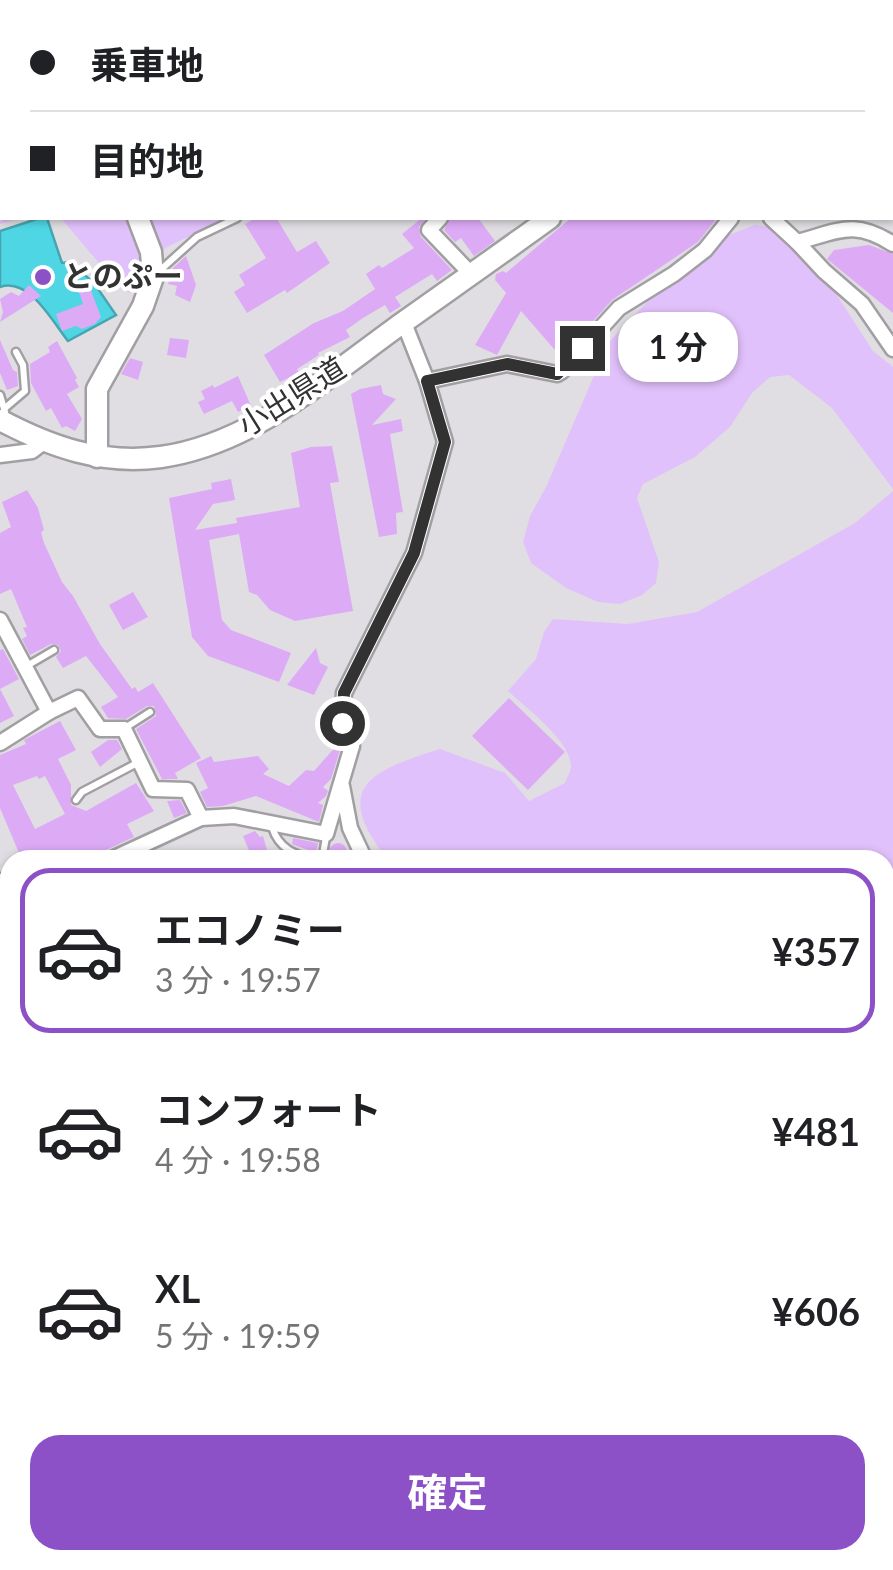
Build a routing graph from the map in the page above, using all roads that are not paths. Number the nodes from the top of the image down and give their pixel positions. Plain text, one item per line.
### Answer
1 (139, 220) edge
2 (232, 220) edge
3 (438, 220) edge
4 (547, 220) edge
5 (729, 220) edge
6 (773, 220) edge
7 (864, 223) edge
8 (798, 242) junction
9 (893, 244) edge
10 (471, 274) junction
11 (153, 276) junction
12 (404, 322) junction
13 (893, 349) edge
14 (16, 352) dead end
15 (427, 381) junction
16 (0, 395) edge
17 (4, 417) edge
18 (44, 442) junction
19 (0, 456) edge
20 (97, 457) junction
21 (0, 620) edge
22 (54, 650) dead end
23 (25, 667) junction
24 (48, 712) junction
25 (150, 712) dead end
26 (124, 728) junction
27 (0, 743) edge
28 (140, 762) junction
29 (342, 786) junction
30 (76, 800) dead end
31 (200, 818) junction
32 (270, 820) junction
33 (326, 834) junction
34 (131, 850) edge
35 (288, 850) edge
36 (324, 850) edge
37 (360, 850) edge

1 - 11 main road
2 - 11 lane
3 - 10 street
4 - 10 main road, 小出県道
5 - 15 street
6 - 8 street
7 - 8 street
7 - 9 street
8 - 13 street
10 - 12 main road, 小出県道
11 - 20 main road
12 - 15 street
12 - 20 main road, 小出県道
14 - 17 lane
15 - 29 street
16 - 17 lane
17 - 18 main road, 小出県道
18 - 19 street
18 - 20 main road, 小出県道
21 - 23 street
22 - 23 lane
23 - 24 street
24 - 26 street
24 - 27 street
25 - 26 lane
26 - 28 street
28 - 30 lane
28 - 31 street
29 - 33 street
29 - 37 street
31 - 32 street
31 - 34 street
32 - 33 street
32 - 35 lane
33 - 36 lane

